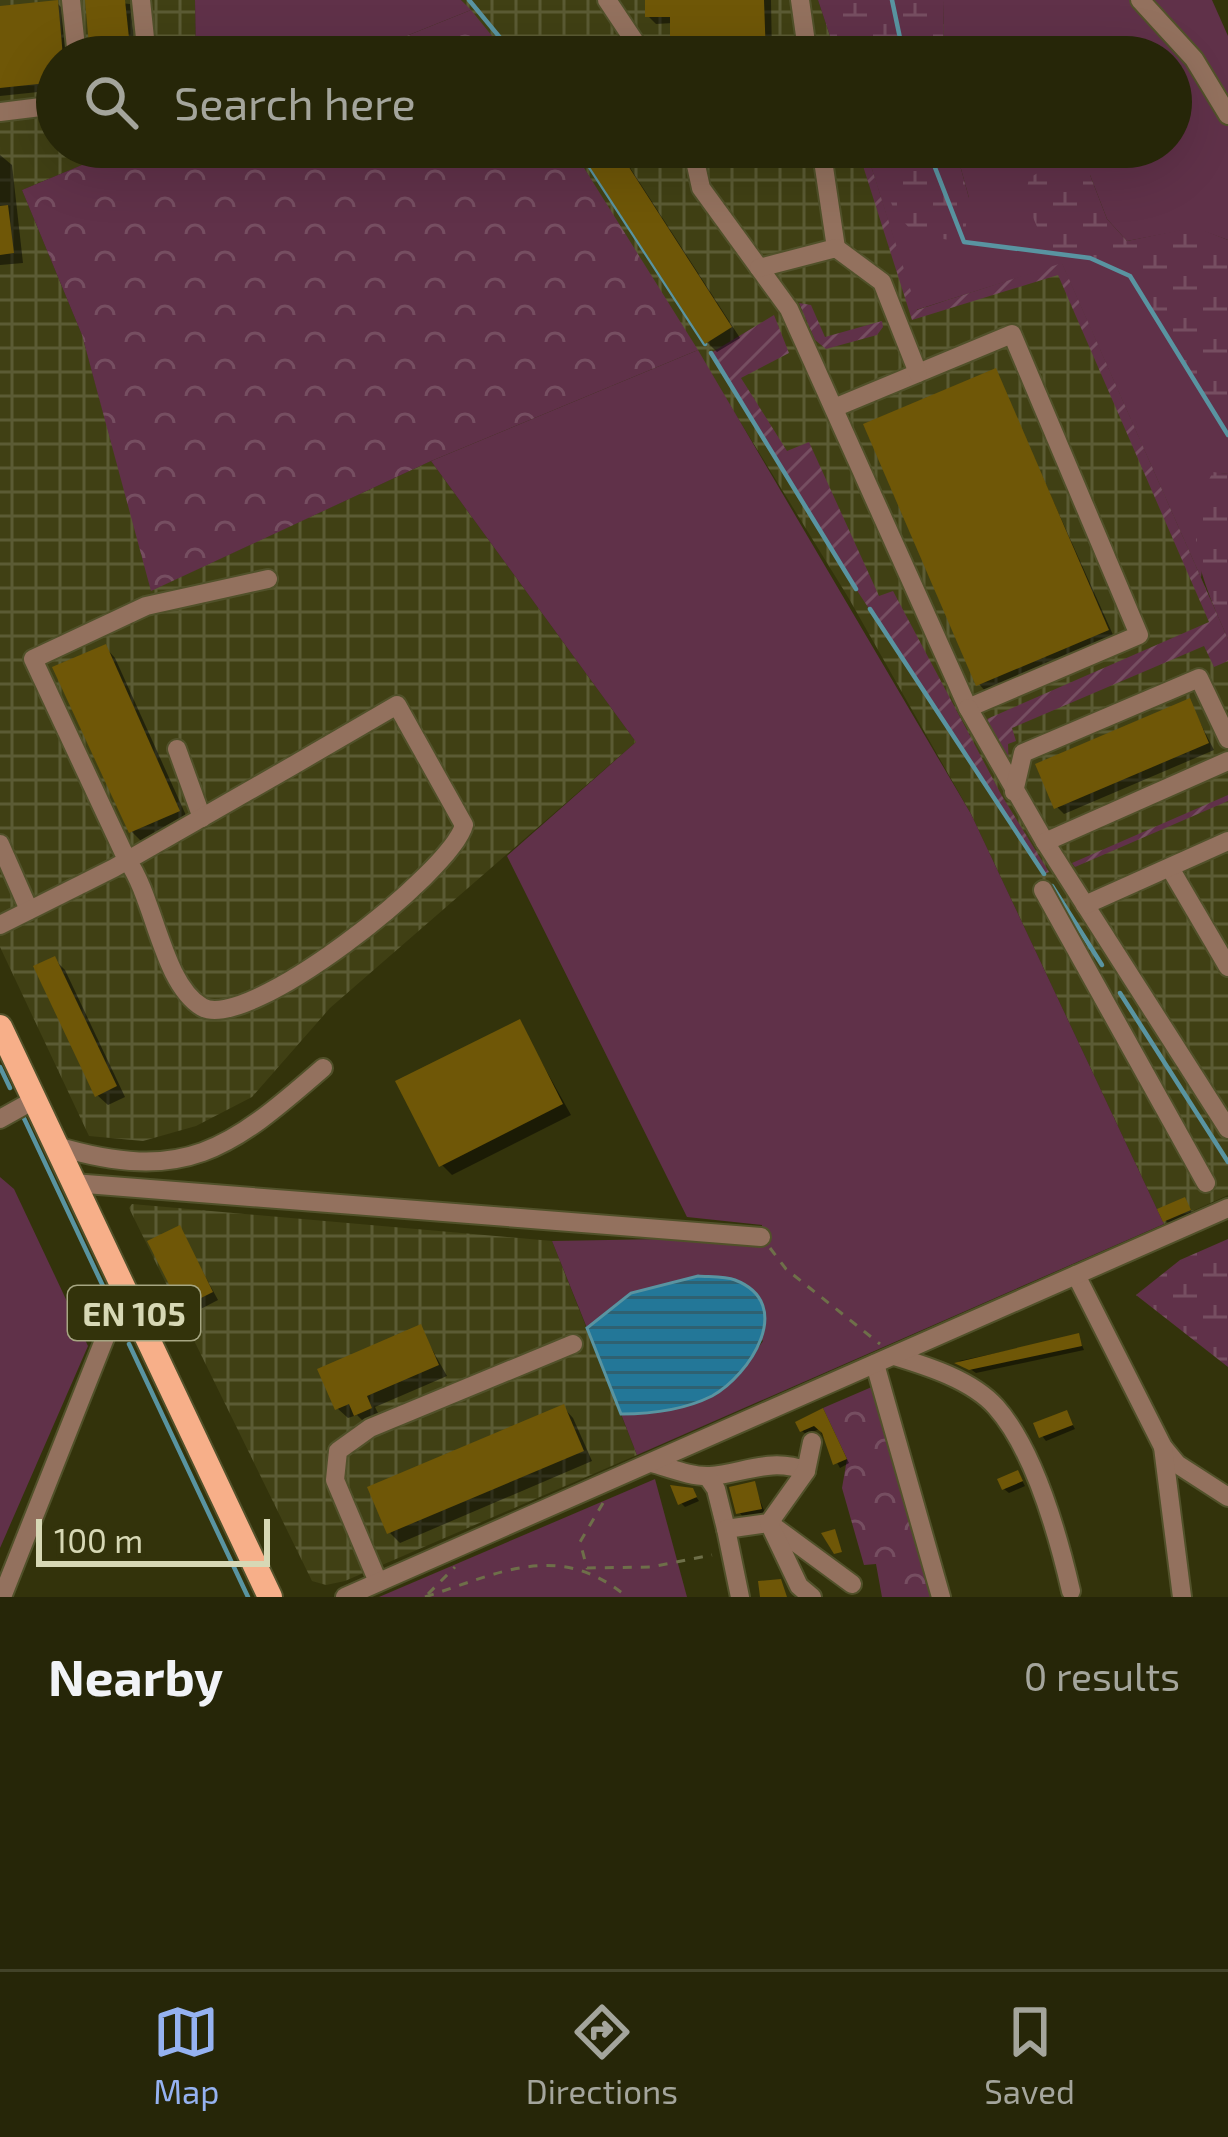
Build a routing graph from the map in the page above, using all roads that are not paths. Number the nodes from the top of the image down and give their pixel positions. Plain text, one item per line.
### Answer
1 (71, 0) edge
2 (141, 0) edge
3 (607, 0) edge
4 (800, 0) edge
5 (1140, 0) edge
6 (75, 36) edge
7 (145, 36) edge
8 (631, 36) edge
9 (805, 36) edge
10 (1174, 36) edge
11 (1192, 56) edge
12 (36, 108) edge
13 (0, 112) edge
14 (1228, 116) edge
15 (697, 168) edge
16 (824, 168) edge
17 (836, 248) junction
18 (760, 268) junction
19 (918, 373) junction
20 (834, 408) junction
21 (268, 578) dead end
22 (968, 708) junction
23 (1228, 739) edge
24 (177, 749) dead end
25 (1228, 761) edge
26 (1014, 792) junction
27 (202, 818) junction
28 (1228, 841) edge
29 (1045, 842) junction
30 (0, 844) edge
31 (128, 860) junction
32 (1170, 868) junction
33 (1043, 890) dead end
34 (1085, 905) junction
35 (29, 910) junction
36 (0, 925) edge
37 (1124, 966) junction
38 (1228, 967) edge
39 (1094, 982) junction
40 (0, 1028) edge
41 (323, 1068) dead end
42 (34, 1100) junction
43 (0, 1119) edge
44 (1226, 1124) edge
45 (56, 1146) junction
46 (73, 1183) junction
47 (1206, 1183) dead end
48 (1228, 1208) edge
49 (761, 1238) road end
50 (1076, 1275) junction
51 (124, 1290) junction
52 (573, 1344) dead end
53 (894, 1356) junction
54 (875, 1364) junction
55 (812, 1442) dead end
56 (1162, 1447) junction
57 (652, 1462) junction
58 (806, 1471) junction
59 (707, 1476) junction
60 (1228, 1498) edge
61 (769, 1523) junction
62 (726, 1529) junction
63 (378, 1582) junction
64 (852, 1584) dead end
65 (1071, 1591) dead end
66 (2, 1597) edge
67 (270, 1597) edge
68 (345, 1597) edge
69 (740, 1597) edge
70 (812, 1597) edge
71 (941, 1597) edge
72 (1182, 1597) edge

1 - 6 street
2 - 7 street
3 - 8 street
4 - 9 street
5 - 10 street
11 - 14 street
12 - 13 street
15 - 18 street
16 - 17 street
17 - 18 street
17 - 19 street
18 - 20 street
19 - 20 street
19 - 22 street
20 - 22 street
21 - 31 street
22 - 26 street
23 - 26 street
24 - 27 street
25 - 29 street
26 - 29 street
27 - 31 street
27 - 31 street
28 - 32 street
29 - 34 street
30 - 35 street
31 - 35 street
32 - 34 street
32 - 38 street
33 - 39 street
34 - 37 street
35 - 36 street
37 - 39 street
37 - 44 street
39 - 47 street
40 - 42 main road, EN 105
41 - 45 street
42 - 43 street
42 - 45 main road, EN 105
45 - 46 main road, EN 105
46 - 49 street
46 - 51 main road, EN 105
48 - 50 street
50 - 53 street
50 - 56 street
51 - 66 street
51 - 67 main road, EN 105
52 - 63 street
53 - 54 street
53 - 65 street
54 - 57 street
54 - 71 street
55 - 58 street
56 - 60 street
56 - 72 street
57 - 59 street
57 - 63 street
58 - 59 street
58 - 61 street
59 - 62 street
61 - 62 street
61 - 64 street
61 - 70 street
62 - 69 street
63 - 68 street

